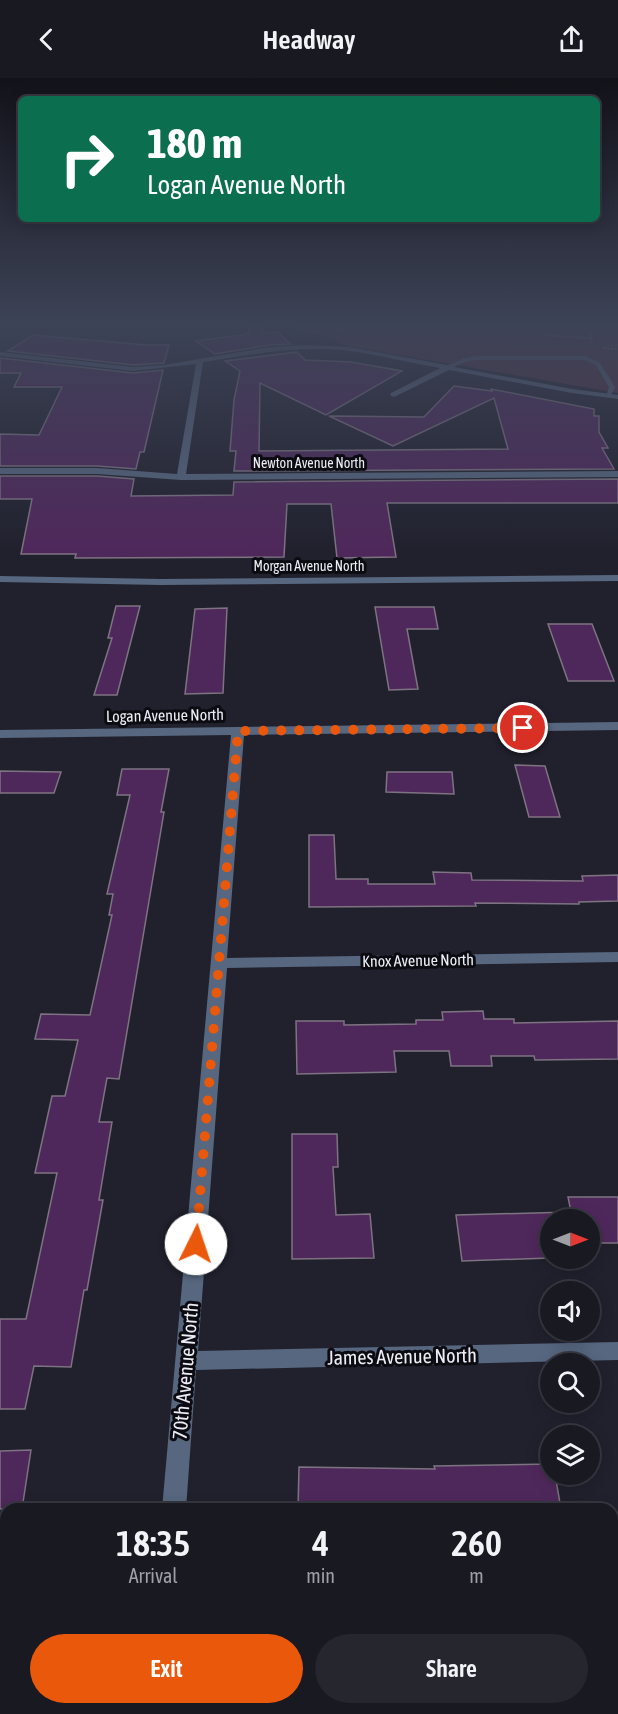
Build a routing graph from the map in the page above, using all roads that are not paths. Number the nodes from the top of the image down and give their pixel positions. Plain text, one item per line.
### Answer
1 (194, 398) edge
2 (0, 471) edge
3 (618, 474) edge
4 (181, 477) junction
5 (618, 578) edge
6 (0, 579) edge
7 (618, 726) edge
8 (238, 731) junction
9 (0, 734) edge
10 (618, 957) edge
11 (218, 963) junction
12 (618, 1351) edge
13 (186, 1361) junction
14 (174, 1503) edge

1 - 4 street
2 - 4 street, Newton Avenue North
3 - 4 street, Newton Avenue North
5 - 6 street, Morgan Avenue North
7 - 8 street, Logan Avenue North
8 - 9 street, Logan Avenue North
8 - 11 street, 70th Avenue North
10 - 11 street, Knox Avenue North
11 - 13 street, 70th Avenue North
12 - 13 street, James Avenue North
13 - 14 street, 70th Avenue North

